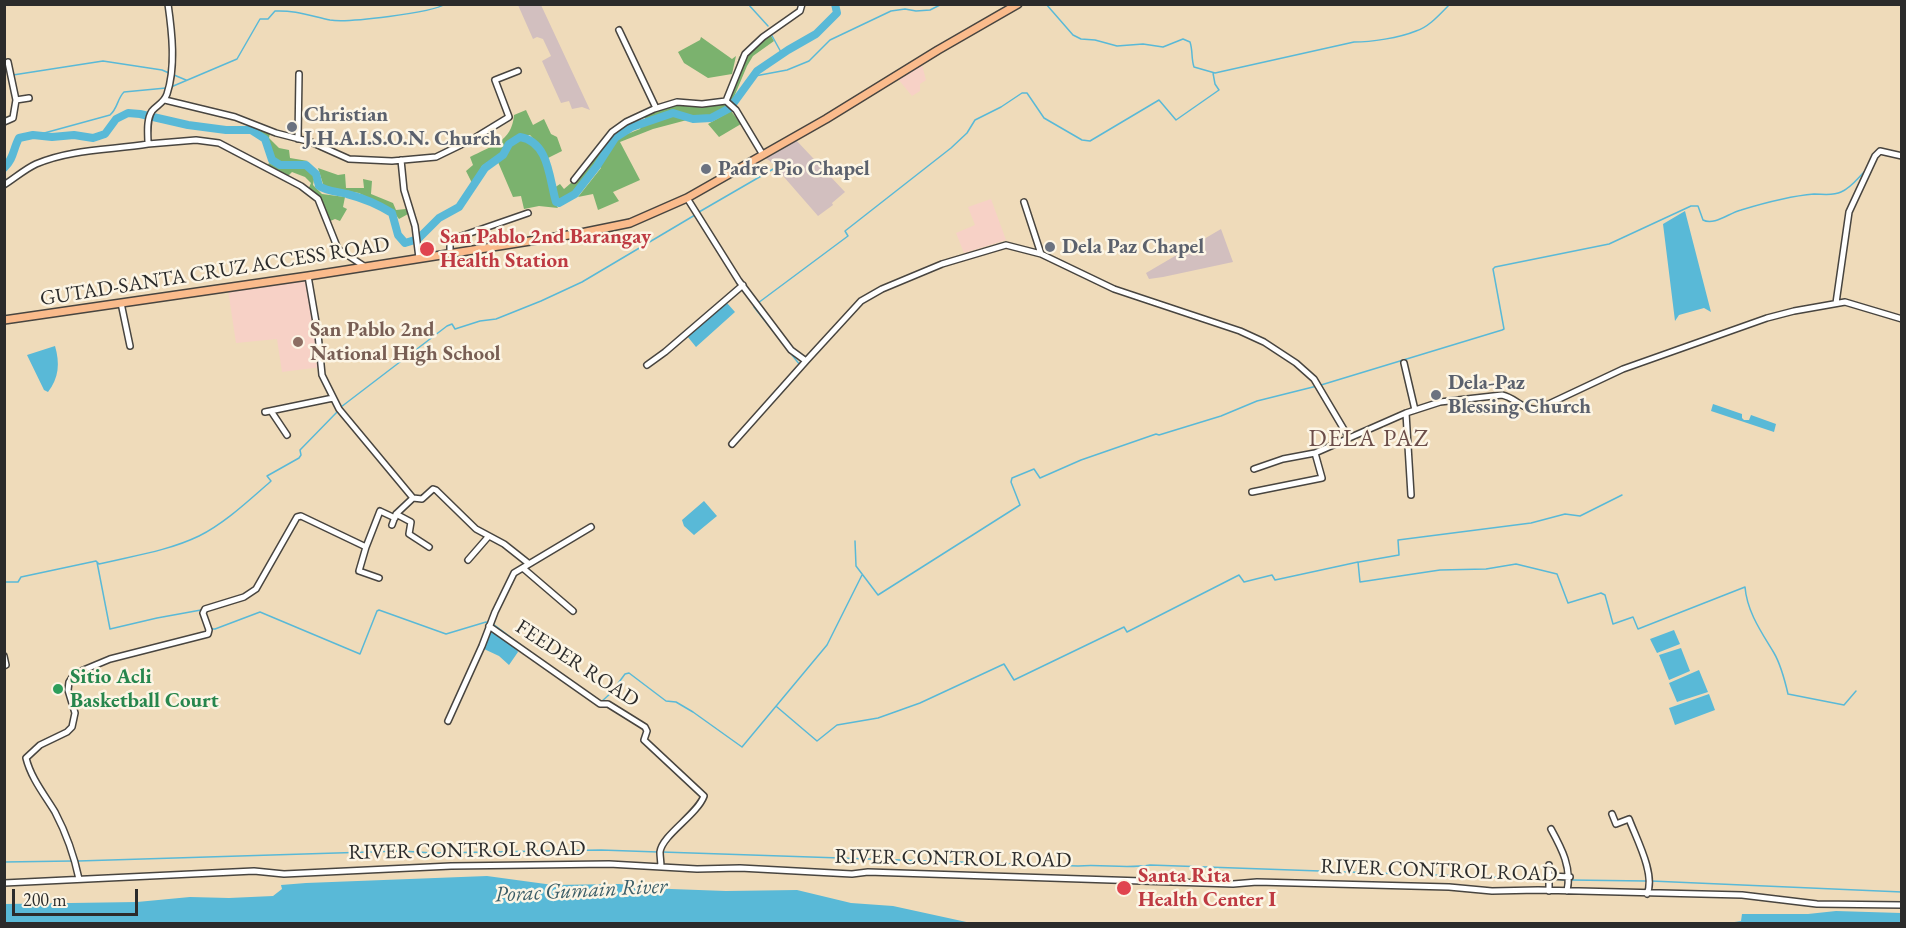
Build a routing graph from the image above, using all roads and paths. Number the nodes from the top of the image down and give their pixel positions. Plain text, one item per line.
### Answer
1 (168, 4) edge
2 (802, 4) edge
3 (1018, 4) edge
4 (619, 30) dead end
5 (8, 62) dead end
6 (518, 71) dead end
7 (299, 74) dead end
8 (29, 98) dead end
9 (16, 100) junction
10 (165, 100) junction
11 (728, 102) junction
12 (656, 108) junction
13 (4, 122) edge
14 (298, 139) junction
15 (148, 144) junction
16 (763, 155) junction
17 (1902, 156) edge
18 (401, 160) junction
19 (574, 180) dead end
20 (4, 185) edge
21 (687, 198) junction
22 (1024, 202) dead end
23 (528, 213) dead end
24 (450, 253) junction
25 (1041, 254) junction
26 (419, 258) junction
27 (364, 266) junction
28 (308, 276) junction
29 (743, 286) junction
30 (121, 303) junction
31 (1836, 303) junction
32 (1902, 319) edge
33 (4, 320) edge
34 (130, 346) dead end
35 (806, 361) junction
36 (1404, 363) dead end
37 (647, 364) dead end
38 (333, 398) junction
39 (1415, 410) junction
40 (1406, 413) junction
41 (287, 435) dead end
42 (1349, 438) junction
43 (732, 444) dead end
44 (1315, 453) junction
45 (1254, 470) dead end
46 (1252, 492) dead end
47 (1411, 495) dead end
48 (413, 498) junction
49 (396, 516) junction
50 (392, 525) dead end
51 (591, 527) dead end
52 (488, 537) junction
53 (366, 547) junction
54 (429, 547) dead end
55 (468, 560) dead end
56 (528, 563) junction
57 (524, 569) junction
58 (379, 578) dead end
59 (573, 611) dead end
60 (490, 624) junction
61 (4, 656) edge
62 (4, 666) edge
63 (448, 721) dead end
64 (1612, 814) dead end
65 (1551, 829) dead end
66 (1549, 866) dead end
67 (662, 867) junction
68 (1550, 876) junction
69 (1570, 877) junction
70 (79, 879) junction
71 (4, 883) edge
72 (1549, 891) junction
73 (1568, 891) junction
74 (1647, 894) junction
75 (1902, 905) edge

1 - 10 street
2 - 11 street
3 - 16 main road, GUTAD-SANTA CRUZ ACCESS ROAD
4 - 12 street
5 - 9 street
6 - 18 street
7 - 14 street
8 - 9 street
9 - 13 street
10 - 14 street
10 - 15 street
11 - 12 street
11 - 16 street
12 - 19 street
14 - 18 street
15 - 20 street
15 - 27 street
16 - 21 main road, GUTAD-SANTA CRUZ ACCESS ROAD
17 - 31 street
18 - 26 street
21 - 24 main road, GUTAD-SANTA CRUZ ACCESS ROAD
21 - 29 street
22 - 25 street
23 - 24 street
24 - 26 main road, GUTAD-SANTA CRUZ ACCESS ROAD
25 - 35 street
25 - 42 street
26 - 27 main road, GUTAD-SANTA CRUZ ACCESS ROAD
27 - 28 main road, GUTAD-SANTA CRUZ ACCESS ROAD
28 - 30 main road, GUTAD-SANTA CRUZ ACCESS ROAD
28 - 38 street
29 - 35 street
29 - 37 street
30 - 33 main road, GUTAD-SANTA CRUZ ACCESS ROAD
30 - 34 street
31 - 32 street
31 - 39 street
35 - 43 street
36 - 39 street
38 - 41 street
38 - 48 street
39 - 40 street
40 - 42 street
40 - 47 street
42 - 44 street
44 - 45 street
44 - 46 street
48 - 49 street
48 - 52 street
49 - 50 street
49 - 53 street
49 - 54 street
51 - 56 street
52 - 55 street
52 - 56 street
53 - 58 street
53 - 70 street
56 - 57 street
57 - 59 street
57 - 60 street
60 - 63 street
60 - 67 street, FEEDER ROAD
61 - 62 street
64 - 74 street
65 - 69 street
66 - 68 street
67 - 70 street, RIVER CONTROL ROAD
67 - 72 street, RIVER CONTROL ROAD
68 - 69 street
68 - 72 street
69 - 73 street
70 - 71 street, RIVER CONTROL ROAD
72 - 73 street, RIVER CONTROL ROAD
73 - 74 street, RIVER CONTROL ROAD
74 - 75 street, RIVER CONTROL ROAD

